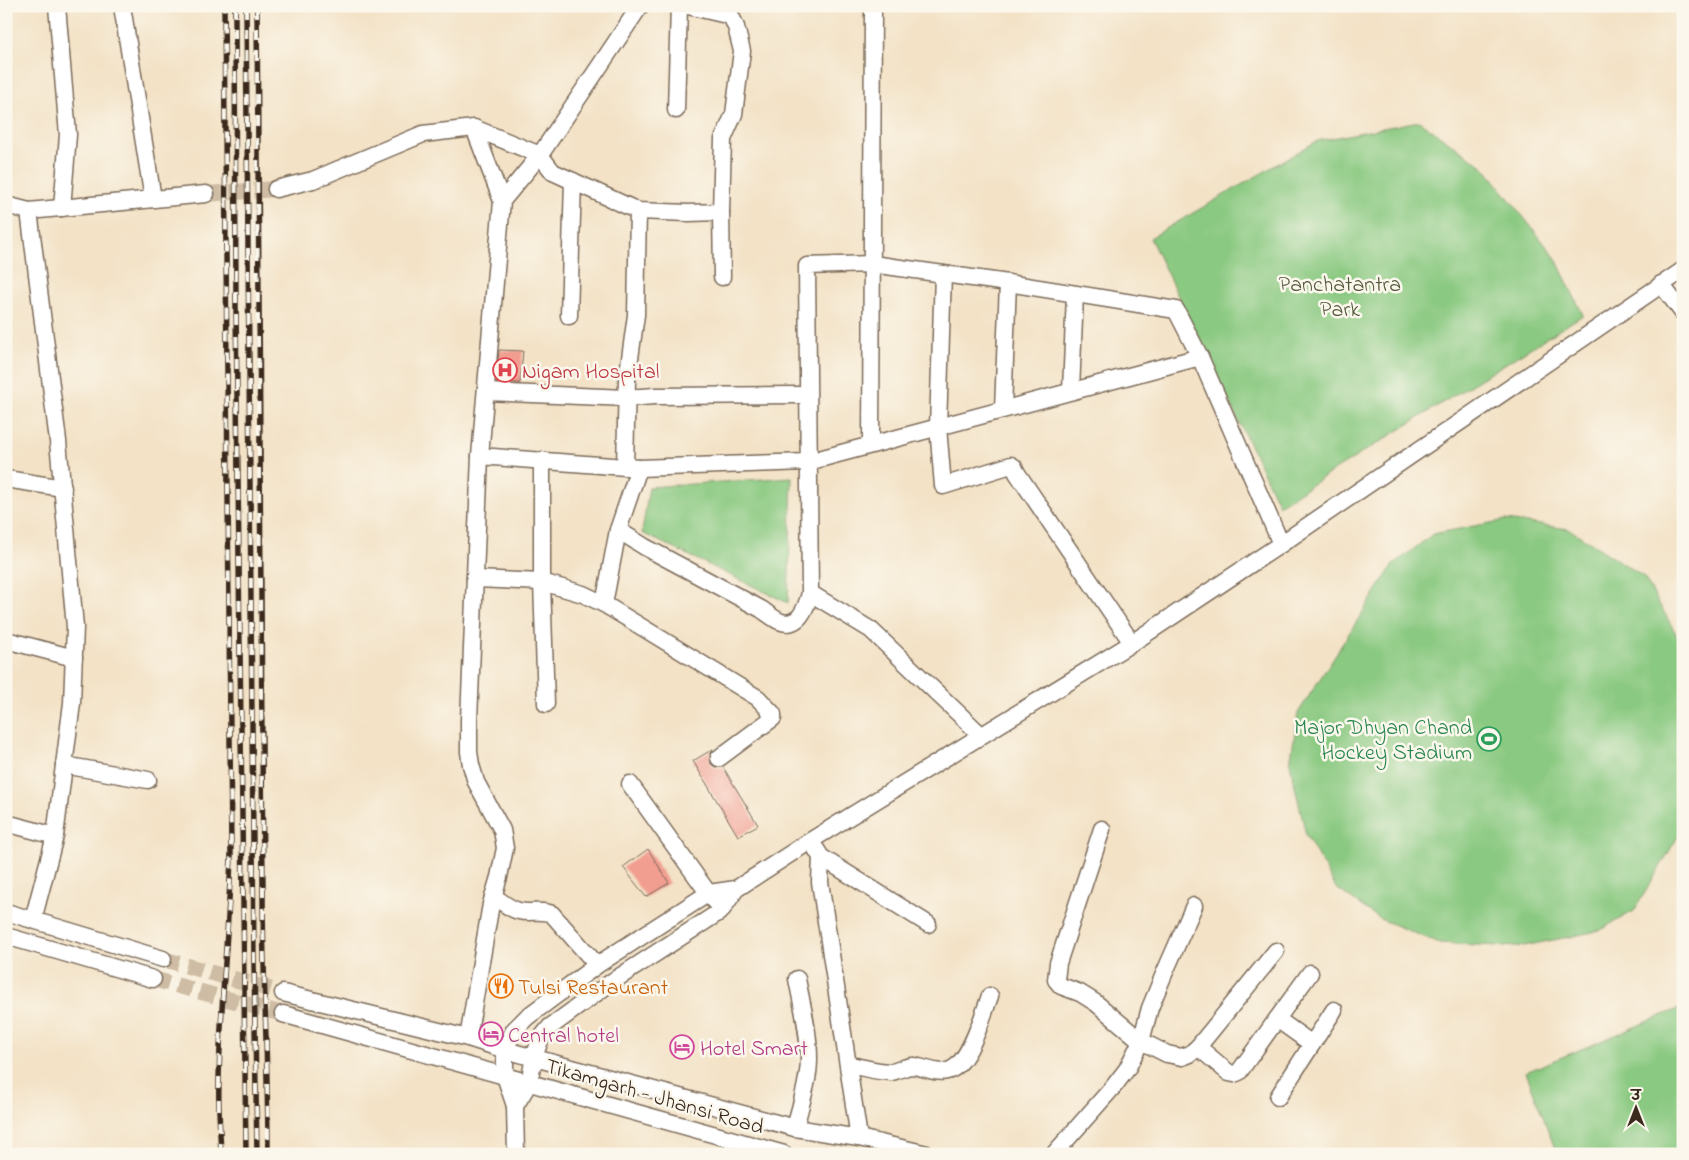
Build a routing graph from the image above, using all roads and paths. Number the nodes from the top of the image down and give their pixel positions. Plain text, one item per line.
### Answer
1 (57, 6) edge
2 (122, 6) edge
3 (640, 6) edge
4 (679, 6) edge
5 (688, 6) edge
6 (873, 6) edge
7 (676, 110) dead end
8 (474, 128) junction
9 (540, 155) junction
10 (573, 181) junction
11 (276, 189) tunnel mouth
12 (206, 194) tunnel mouth
13 (153, 199) junction
14 (502, 200) junction
15 (6, 205) edge
16 (62, 208) junction
17 (29, 211) junction
18 (638, 211) junction
19 (721, 212) junction
20 (872, 264) junction
21 (1683, 270) edge
22 (943, 274) junction
23 (722, 277) dead end
24 (1008, 283) junction
25 (1660, 284) junction
26 (1074, 294) junction
27 (1683, 313) edge
28 (569, 316) dead end
29 (1200, 356) junction
30 (486, 392) junction
31 (1071, 392) junction
32 (807, 395) junction
33 (627, 398) junction
34 (1003, 409) junction
35 (938, 427) junction
36 (872, 445) junction
37 (480, 456) junction
38 (542, 460) junction
39 (808, 462) junction
40 (632, 467) junction
41 (6, 479) edge
42 (63, 488) junction
43 (618, 530) junction
44 (1281, 544) junction
45 (475, 578) junction
46 (542, 582) junction
47 (810, 593) junction
48 (604, 604) junction
49 (6, 640) edge
50 (1132, 643) junction
51 (74, 658) junction
52 (546, 704) dead end
53 (981, 735) junction
54 (719, 758) dead end
55 (64, 765) junction
56 (148, 780) dead end
57 (630, 784) dead end
58 (6, 823) edge
59 (1102, 830) dead end
60 (55, 836) junction
61 (810, 841) junction
62 (821, 857) junction
63 (736, 889) junction
64 (709, 893) junction
65 (493, 896) junction
66 (1194, 906) dead end
67 (721, 911) junction
68 (6, 912) edge
69 (33, 920) junction
70 (928, 924) dead end
71 (6, 936) edge
72 (1276, 951) dead end
73 (163, 959) tunnel mouth
74 (597, 965) junction
75 (1310, 972) dead end
76 (797, 979) dead end
77 (153, 980) tunnel mouth
78 (284, 993) tunnel mouth
79 (990, 996) dead end
80 (1334, 1010) dead end
81 (284, 1014) tunnel mouth
82 (1277, 1019) junction
83 (468, 1038) junction
84 (1140, 1041) junction
85 (1312, 1044) junction
86 (1198, 1047) junction
87 (506, 1050) junction
88 (534, 1057) junction
89 (849, 1065) junction
90 (505, 1076) junction
91 (529, 1083) junction
92 (1278, 1097) dead end
93 (516, 1106) junction
94 (795, 1128) junction
95 (859, 1138) junction
96 (516, 1154) edge
97 (784, 1154) edge
98 (927, 1154) edge
99 (1054, 1154) edge

1 - 16 street
2 - 13 street
3 - 9 street
4 - 7 street
5 - 19 street
6 - 20 street
8 - 9 street
8 - 11 street
8 - 14 street
9 - 10 street
9 - 14 street
10 - 18 street
10 - 28 street
12 - 13 street
13 - 16 street
14 - 30 street
15 - 17 street
16 - 17 street
17 - 42 street
18 - 19 street
18 - 33 street
19 - 23 street
20 - 22 street
20 - 32 street
20 - 36 street
21 - 25 street
22 - 24 street
22 - 35 street
24 - 26 street
24 - 34 street
25 - 27 street
25 - 44 street
26 - 29 street
26 - 31 street
29 - 31 street
29 - 44 street
30 - 33 street
30 - 37 street
31 - 34 street
32 - 33 street
32 - 39 street
33 - 40 street
34 - 35 street
35 - 36 street
35 - 50 street
36 - 39 street
37 - 38 street
37 - 45 street
38 - 40 street
38 - 46 street
39 - 40 street
39 - 47 street
40 - 43 street
41 - 42 street
42 - 51 street
43 - 47 street
43 - 48 street
44 - 50 street
45 - 46 street
45 - 65 street
46 - 48 street
46 - 52 street
47 - 53 street
48 - 54 street
49 - 51 street
50 - 53 street
51 - 55 street
53 - 61 street
55 - 56 street
55 - 60 street
57 - 64 street
58 - 60 street
59 - 84 street
60 - 69 street
61 - 62 street
61 - 63 street
62 - 70 street
62 - 89 street
63 - 64 street
63 - 67 street
64 - 67 street
64 - 74 street
65 - 74 street
65 - 83 street
66 - 84 street
67 - 88 street
68 - 69 street
69 - 73 street
71 - 77 street
72 - 86 street
74 - 87 street
75 - 82 street
76 - 94 street
78 - 83 street, Tikamgarh - Jhansi Road
79 - 89 street
80 - 85 street
81 - 90 street, Tikamgarh - Jhansi Road
82 - 85 street
82 - 86 street
83 - 87 street, Tikamgarh - Jhansi Road
84 - 86 street
84 - 99 street
85 - 92 street
87 - 88 street, Tikamgarh - Jhansi Road
87 - 90 street
88 - 91 street
88 - 94 street, Tikamgarh - Jhansi Road
89 - 95 street
90 - 91 street, Tikamgarh - Jhansi Road
90 - 93 street
91 - 93 street
91 - 97 street, Tikamgarh - Jhansi Road
93 - 96 street
94 - 95 street, Tikamgarh - Jhansi Road
95 - 98 street, Tikamgarh - Jhansi Road

